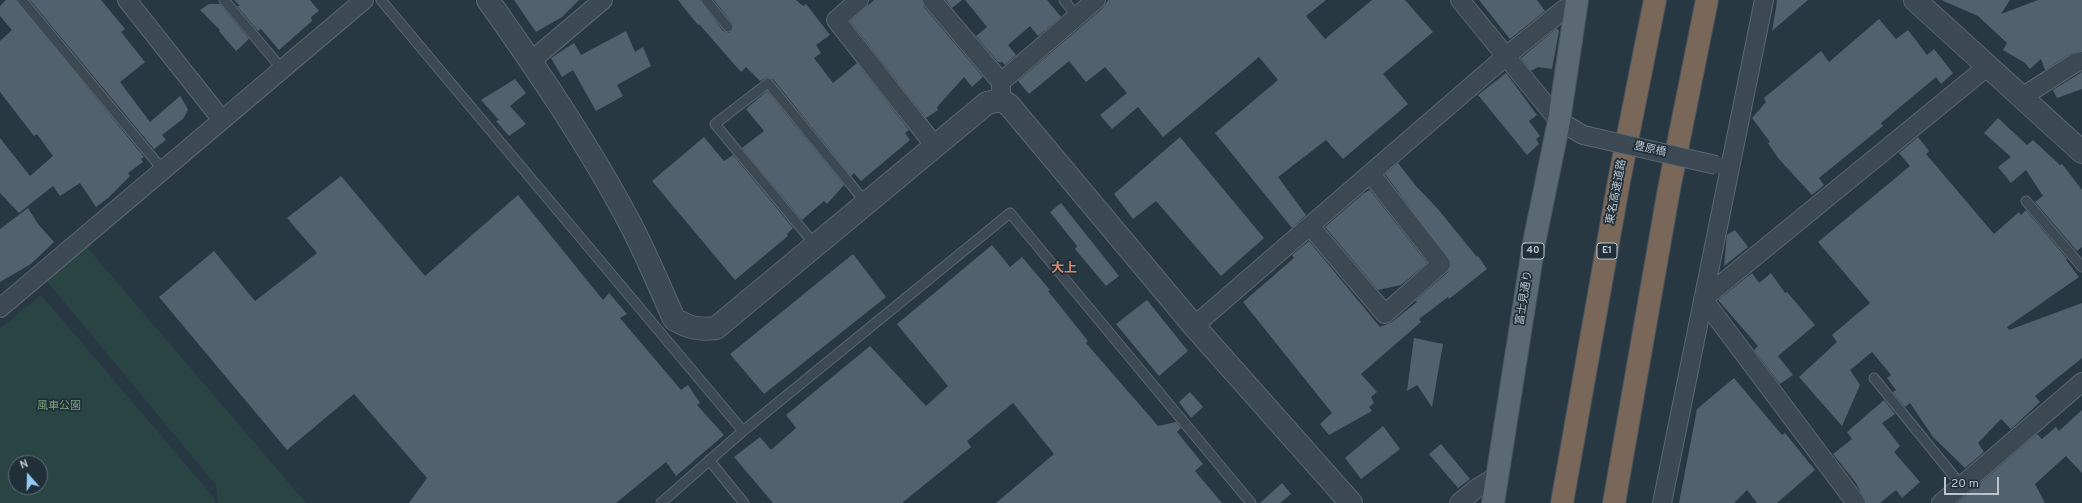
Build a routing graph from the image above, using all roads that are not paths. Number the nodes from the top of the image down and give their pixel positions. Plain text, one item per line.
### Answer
1 (22, 0) edge
2 (127, 0) edge
3 (224, 0) edge
4 (364, 0) edge
5 (381, 0) edge
6 (488, 0) edge
7 (603, 0) edge
8 (706, 0) edge
9 (859, 0) edge
10 (932, 0) edge
11 (1064, 0) edge
12 (1096, 0) edge
13 (1460, 0) edge
14 (1655, 0) edge
15 (1707, 0) edge
16 (1764, 0) edge
17 (1915, 0) edge
18 (1577, 2) edge
19 (1077, 17) junction
20 (728, 27) dead end
21 (1505, 57) junction
22 (531, 60) junction
23 (2082, 61) edge
24 (1988, 66) junction
25 (282, 69) junction
26 (1001, 91) junction
27 (2022, 97) junction
28 (222, 120) junction
29 (1559, 121) junction
30 (935, 146) junction
31 (2082, 152) edge
32 (1723, 166) junction
33 (163, 170) junction
34 (1371, 174) junction
35 (2026, 201) dead end
36 (867, 204) junction
37 (1310, 226) junction
38 (816, 246) junction
39 (2082, 267) edge
40 (1703, 299) junction
41 (0, 308) edge
42 (1194, 326) junction
43 (1874, 378) dead end
44 (2082, 382) edge
45 (743, 431) junction
46 (709, 460) junction
47 (1497, 476) junction
48 (1961, 485) junction
49 (661, 503) edge
50 (744, 503) edge
51 (1251, 503) edge
52 (1351, 503) edge
53 (1459, 503) edge
54 (1493, 503) edge
55 (1562, 503) edge
56 (1614, 503) edge
57 (1662, 503) edge
58 (1856, 503) edge
59 (1941, 503) edge

1 - 33 lane
2 - 28 street
3 - 25 lane
4 - 25 street
5 - 45 lane
6 - 22 street
7 - 22 street
8 - 20 lane
9 - 30 street
10 - 26 street
11 - 19 lane
12 - 19 street
13 - 21 street
14 - 55 highway, 東名高速道路 / E1
15 - 56 highway
16 - 32 street
17 - 24 street
18 - 21 street
18 - 29 main road, 富士見通り / 40
19 - 26 street
21 - 29 street
21 - 34 street
22 - 38 street
23 - 27 street
24 - 27 street
24 - 40 street
25 - 28 street
26 - 30 street
26 - 42 street
27 - 31 street
28 - 33 street
29 - 32 street, 豊原橋, bridge
29 - 47 main road, 富士見通り / 40
30 - 36 street
32 - 40 street
33 - 41 street
34 - 37 street
34 - 37 street
35 - 39 lane
36 - 38 street
36 - 38 lane
37 - 42 street
40 - 57 street
40 - 58 street
42 - 52 street
43 - 48 lane
44 - 48 street
45 - 46 lane
45 - 51 lane
46 - 49 lane
46 - 50 lane
47 - 53 street
47 - 54 main road, 富士見通り / 40
48 - 59 street

